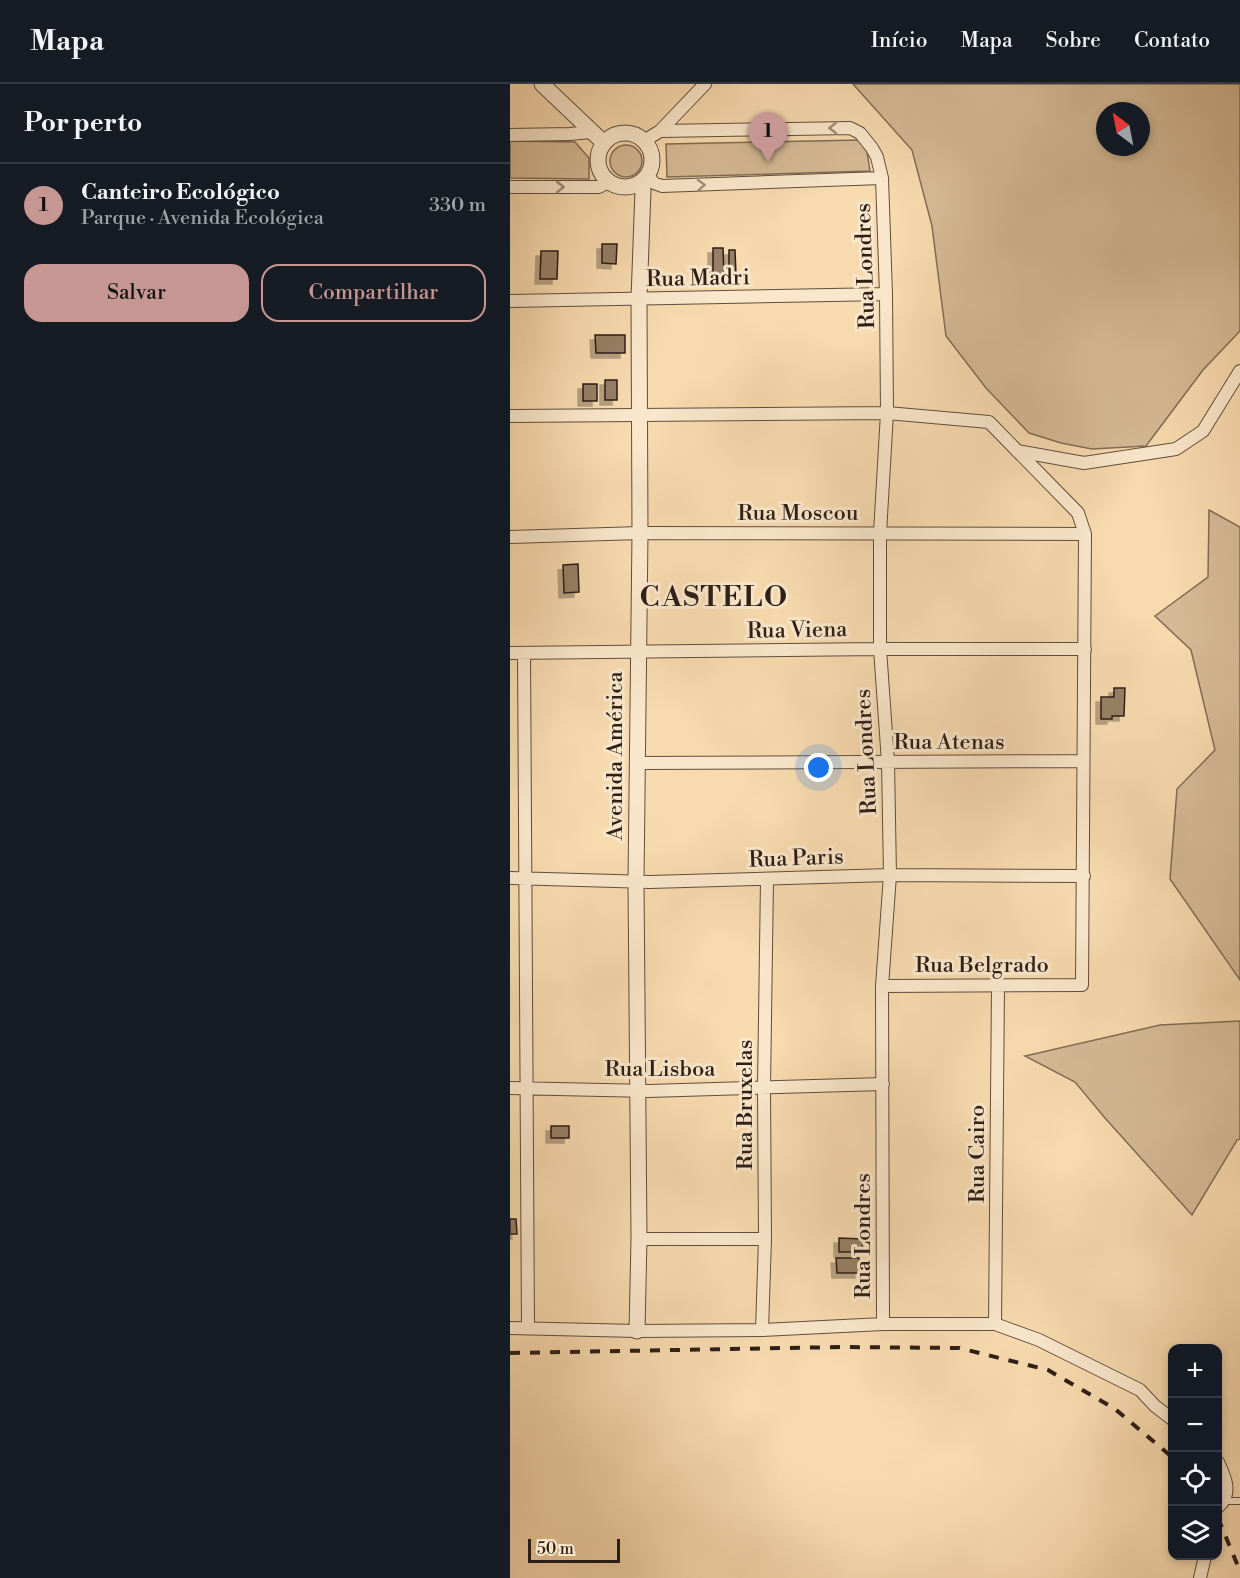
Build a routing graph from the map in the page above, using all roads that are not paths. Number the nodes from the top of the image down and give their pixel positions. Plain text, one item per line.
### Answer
1 (705, 84) edge
2 (544, 85) edge
3 (660, 131) junction
4 (591, 132) junction
5 (510, 135) edge
6 (644, 141) junction
7 (604, 143) junction
8 (644, 178) junction
9 (882, 178) junction
10 (608, 182) junction
11 (510, 187) edge
12 (886, 294) junction
13 (639, 299) junction
14 (510, 301) edge
15 (1240, 371) edge
16 (887, 413) junction
17 (510, 416) edge
18 (639, 416) junction
19 (1017, 451) junction
20 (640, 533) junction
21 (880, 533) junction
22 (1085, 534) junction
23 (510, 537) edge
24 (880, 648) junction
25 (1084, 649) junction
26 (510, 653) edge
27 (524, 653) junction
28 (637, 653) junction
29 (1083, 761) junction
30 (888, 762) junction
31 (636, 763) junction
32 (890, 875) junction
33 (1084, 876) junction
34 (510, 878) edge
35 (525, 878) junction
36 (767, 880) junction
37 (636, 882) junction
38 (882, 986) junction
39 (998, 986) junction
40 (883, 1084) junction
41 (510, 1088) edge
42 (527, 1088) junction
43 (764, 1088) junction
44 (637, 1090) junction
45 (639, 1239) junction
46 (765, 1239) junction
47 (883, 1323) junction
48 (995, 1323) junction
49 (510, 1328) edge
50 (528, 1328) junction
51 (762, 1330) junction
52 (637, 1331) junction
53 (1168, 1415) edge
54 (1222, 1471) edge
55 (1240, 1501) edge
56 (1222, 1502) edge
57 (1222, 1504) edge
58 (1204, 1560) edge
59 (1200, 1578) edge

1 - 3 street
2 - 4 street
3 - 6 street
9 -> 3 street, Rua Londres
4 - 5 street
4 - 7 street
6 - 7 street
6 - 8 street
7 - 10 street
8 -> 9 street
8 - 10 street
8 - 13 street, Avenida América
9 - 12 street, Rua Londres
11 -> 10 street
12 - 13 street, Rua Madri
12 - 16 street, Rua Londres
13 - 14 street, Rua Madri
13 - 18 street, Avenida América
15 - 19 street
16 - 18 street
16 - 19 street
16 - 21 street, Rua Londres
17 - 18 street
18 - 20 street, Avenida América
19 - 22 street
20 - 21 street, Rua Moscou
20 - 23 street, Rua Moscou
20 - 28 street, Avenida América
21 - 22 street, Rua Moscou
21 - 24 street, Rua Londres
22 - 25 street
24 - 25 street, Rua Viena
24 - 28 street, Rua Viena
24 - 30 street, Rua Londres
25 - 29 street
26 - 27 street, Rua Viena
27 - 28 street, Rua Viena
27 - 35 street
28 - 31 street, Avenida América
29 - 30 street, Rua Atenas
29 - 33 street
30 - 31 street, Rua Atenas
30 - 32 street, Rua Londres
31 - 37 street, Avenida América
32 - 33 street, Rua Paris
32 - 36 street, Rua Paris
32 - 38 street, Rua Londres
33 - 39 street, Rua Belgrado
34 - 35 street, Rua Paris
35 - 37 street, Rua Paris
35 - 42 street
36 - 37 street, Rua Paris
36 - 43 street, Rua Bruxelas
37 - 44 street, Avenida América
38 - 39 street, Rua Belgrado
38 - 40 street, Rua Londres
39 - 48 street, Rua Cairo
40 - 43 street, Rua Lisboa
40 - 47 street, Rua Londres
41 - 42 street, Rua Lisboa
42 - 44 street, Rua Lisboa
42 - 50 street
43 - 44 street, Rua Lisboa
43 - 46 street, Rua Bruxelas
44 - 45 street, Avenida América
45 - 46 street
45 - 52 street, Avenida América
46 - 51 street, Rua Bruxelas
47 - 48 street
47 - 51 street
48 - 53 street
49 - 50 street
50 - 52 street
51 - 52 street
54 - 56 street
55 - 57 lane
58 - 59 street

